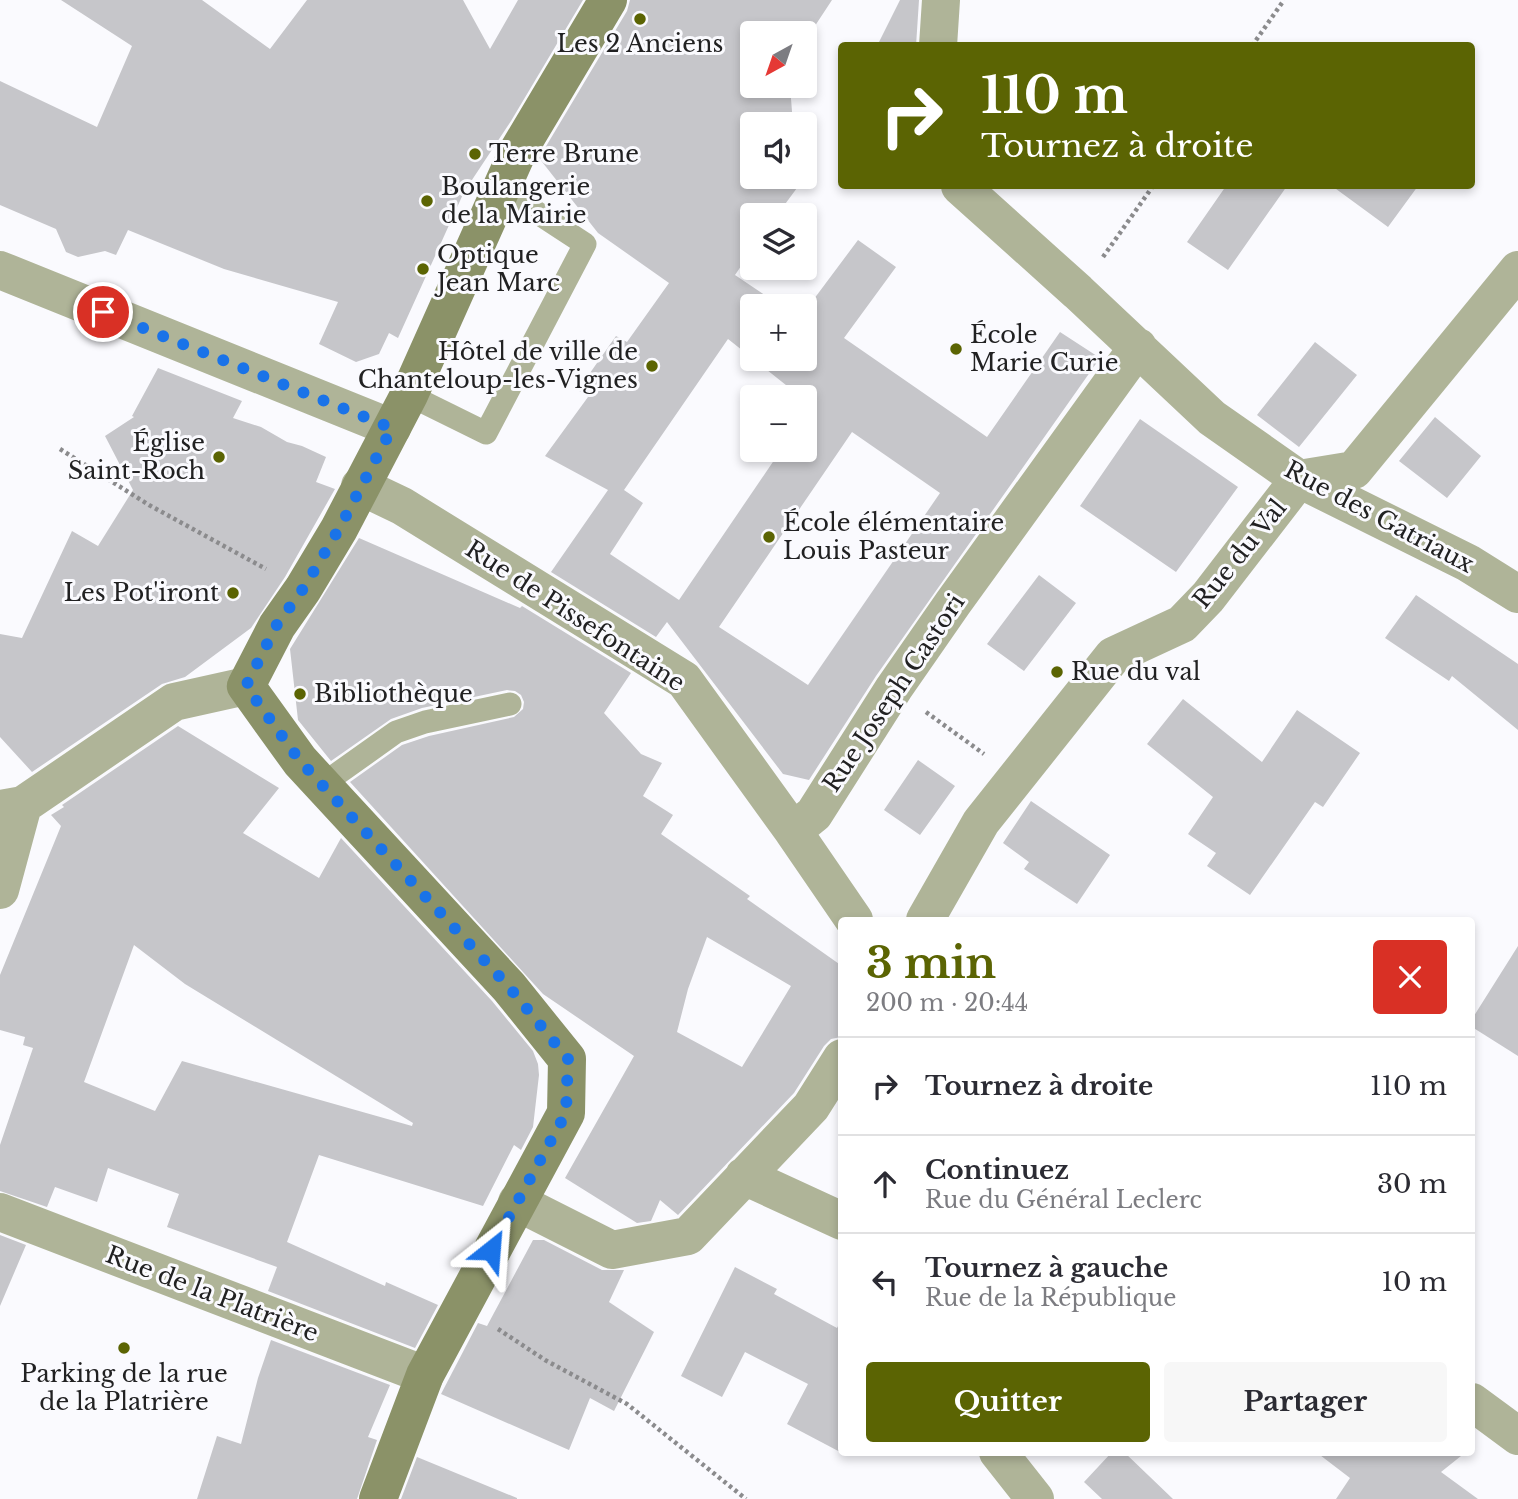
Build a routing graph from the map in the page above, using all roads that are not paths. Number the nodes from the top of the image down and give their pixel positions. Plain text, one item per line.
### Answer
1 (608, 0) edge
2 (941, 0) edge
3 (938, 42) edge
4 (501, 188) junction
5 (963, 189) edge
6 (0, 270) edge
7 (1518, 270) edge
8 (1138, 347) junction
9 (400, 412) junction
10 (1299, 479) junction
11 (360, 486) junction
12 (1518, 594) edge
13 (246, 686) junction
14 (510, 704) dead end
15 (323, 784) junction
16 (12, 807) edge
17 (793, 831) junction
18 (0, 890) edge
19 (852, 917) edge
20 (927, 917) edge
21 (838, 1070) edge
22 (826, 1105) edge
23 (744, 1176) junction
24 (517, 1202) junction
25 (0, 1212) edge
26 (838, 1219) edge
27 (425, 1375) junction
28 (1475, 1404) edge
29 (1518, 1436) edge
30 (1001, 1456) edge
31 (378, 1499) edge
32 (1035, 1499) edge

1 - 4 main road
2 - 3 street
4 - 9 main road
4 - 9 lane
5 - 8 street, Rue des Gatriaux
6 - 9 street
7 - 10 street, Rue du Val
8 - 10 street, Rue des Gatriaux
8 - 17 street, Rue Joseph Castori
9 - 11 main road
10 - 12 street, Rue des Gatriaux
10 - 20 street, Rue du Val
11 - 13 main road
11 - 17 street, Rue de Pissefontaine
13 - 15 main road
13 - 16 street
14 - 15 lane
15 - 24 main road
16 - 18 street
17 - 19 street, Rue de Pissefontaine
21 - 22 street
22 - 23 street
23 - 24 street
23 - 26 street
24 - 27 main road
25 - 27 street, Rue de la Platrière
27 - 31 main road
28 - 29 street
30 - 32 street

